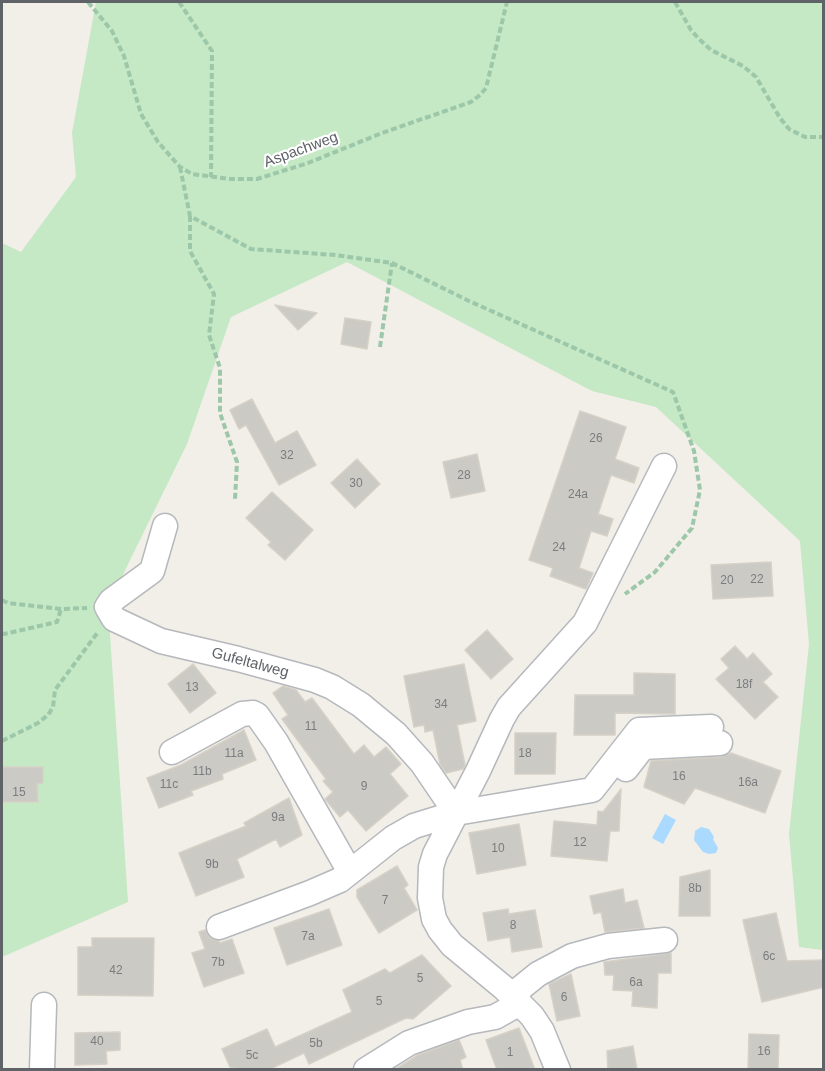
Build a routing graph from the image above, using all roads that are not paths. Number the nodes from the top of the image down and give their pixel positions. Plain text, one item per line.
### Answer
1 (664, 466) dead end
2 (165, 526) dead end
3 (715, 735) dead end
4 (172, 752) dead end
5 (451, 822) junction
6 (350, 872) junction
7 (219, 927) dead end
8 (665, 940) dead end
9 (516, 999) junction
10 (44, 1005) dead end
11 (42, 1070) edge
12 (366, 1070) edge
13 (558, 1070) edge

1 - 5 street
2 - 5 street, Gufeltalweg
3 - 5 street
4 - 6 street
5 - 6 street
5 - 9 street
6 - 7 street
8 - 9 street
9 - 12 street
9 - 13 street
10 - 11 street

